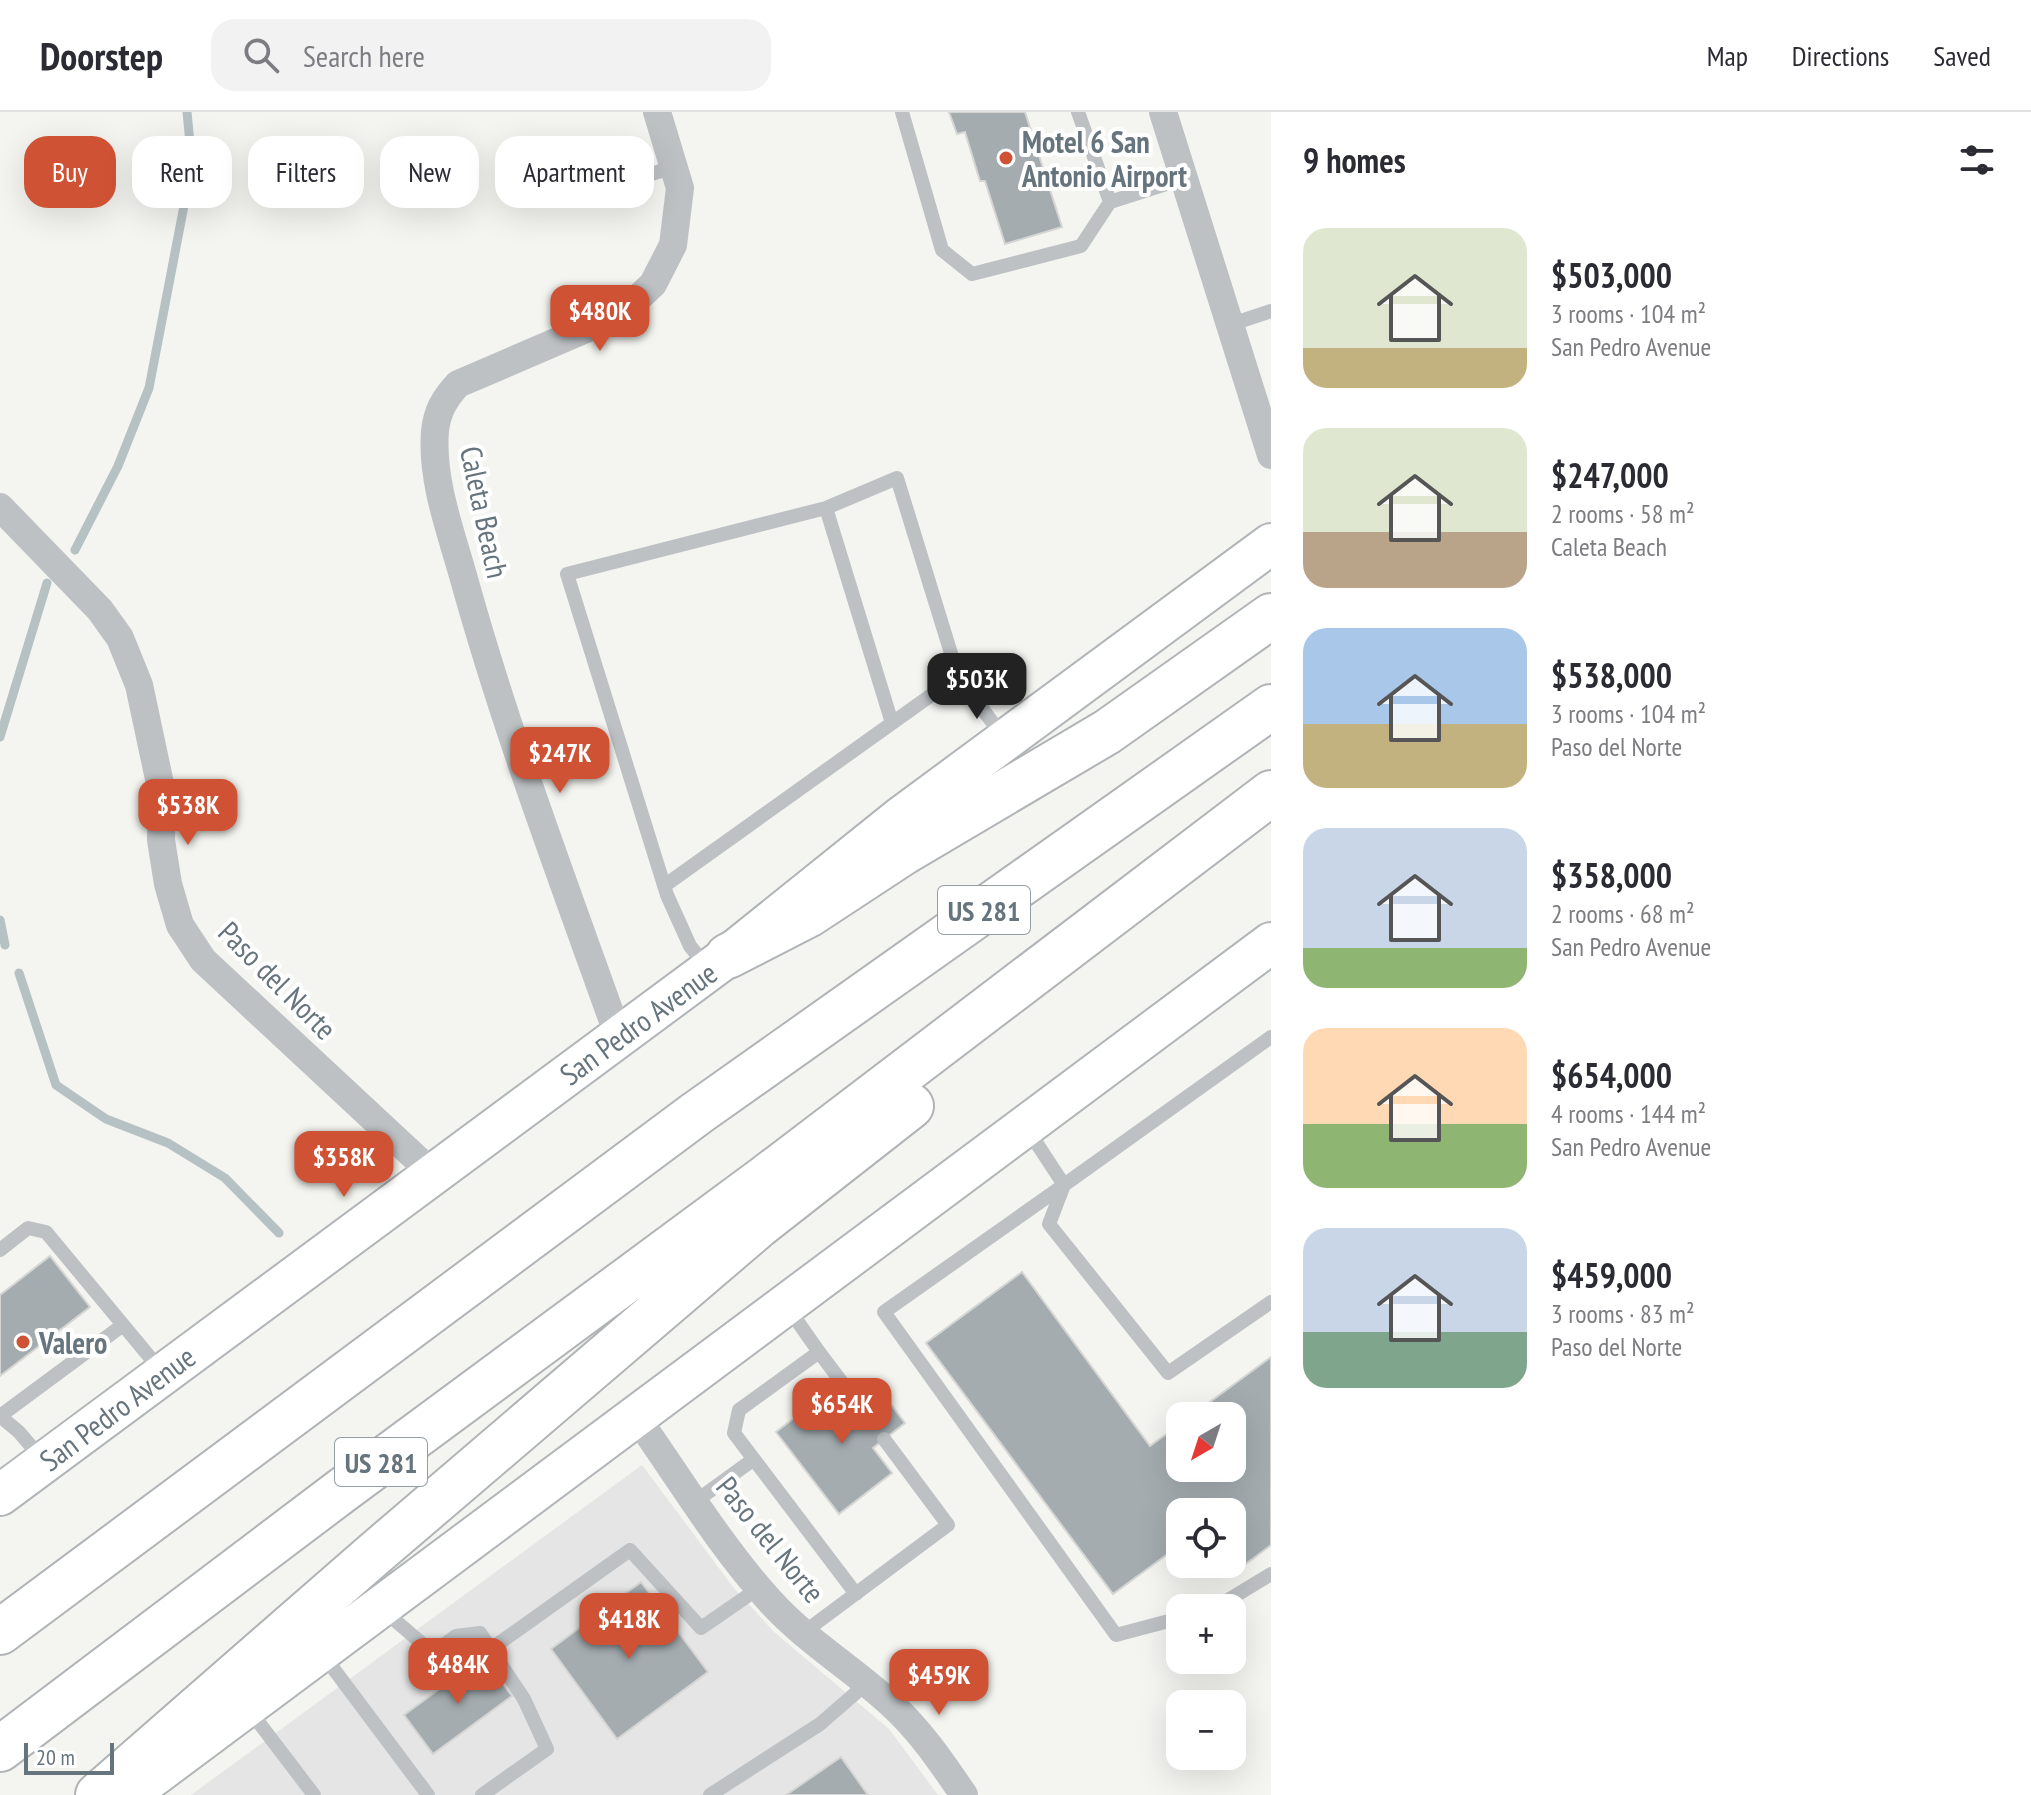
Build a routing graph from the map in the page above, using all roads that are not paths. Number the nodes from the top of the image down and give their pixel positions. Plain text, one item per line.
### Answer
1 (657, 112) edge
2 (902, 112) edge
3 (1078, 112) edge
4 (1163, 112) edge
5 (673, 167) junction
6 (654, 173) edge
7 (1185, 178) junction
8 (1110, 202) junction
9 (1271, 311) edge
10 (1229, 325) junction
11 (1271, 455) edge
12 (0, 507) edge
13 (826, 508) junction
14 (1271, 544) edge
15 (1271, 616) edge
16 (958, 676) junction
17 (1271, 707) edge
18 (892, 723) junction
19 (1005, 740) junction
20 (1271, 795) edge
21 (664, 886) junction
22 (1271, 943) edge
23 (719, 963) junction
24 (1271, 1037) edge
25 (619, 1038) junction
26 (1025, 1126) junction
27 (432, 1173) junction
28 (1064, 1185) junction
29 (0, 1250) edge
30 (1271, 1302) edge
31 (786, 1305) junction
32 (123, 1325) junction
33 (819, 1352) junction
34 (164, 1374) junction
35 (861, 1408) dead end
36 (637, 1418) junction
37 (884, 1439) dead end
38 (754, 1459) junction
39 (44, 1462) junction
40 (0, 1495) edge
41 (696, 1501) junction
42 (1271, 1574) edge
43 (759, 1588) junction
44 (856, 1594) junction
45 (1238, 1594) edge
46 (381, 1608) junction
47 (1166, 1622) edge
48 (0, 1632) edge
49 (803, 1633) junction
50 (491, 1649) junction
51 (321, 1652) junction
52 (866, 1684) junction
53 (247, 1707) junction
54 (0, 1749) edge
55 (98, 1795) edge
56 (128, 1795) edge
57 (314, 1795) edge
58 (428, 1795) edge
59 (482, 1795) edge
60 (710, 1795) edge
61 (964, 1795) edge

1 - 5 street, Caleta Beach
2 - 8 lane
3 - 8 lane
4 - 7 street
5 - 6 lane
5 - 25 street, Caleta Beach
7 - 8 lane
7 - 10 street
9 - 10 lane
10 - 11 street
12 - 27 street, Paso del Norte
13 - 16 lane
13 - 18 lane
13 - 21 lane
14 - 19 main road, San Pedro Avenue
15 - 23 highway
16 - 18 lane
16 - 19 lane
17 - 48 highway, US 281
18 - 21 lane
19 - 23 main road, San Pedro Avenue
20 - 54 highway, US 281
20 - 55 highway
21 - 23 lane
22 - 26 main road
23 - 25 main road, San Pedro Avenue
24 - 28 lane
25 - 27 main road, San Pedro Avenue
26 - 28 lane
26 - 31 main road
27 - 34 main road, San Pedro Avenue
28 - 30 lane
28 - 47 lane
29 - 32 lane
31 - 33 lane
31 - 36 main road
32 - 34 lane
32 - 39 lane
33 - 35 lane
33 - 38 lane
34 - 39 main road, San Pedro Avenue
36 - 41 street, Paso del Norte
36 - 46 main road
37 - 44 lane
38 - 41 lane
38 - 44 lane
39 - 40 main road, San Pedro Avenue
41 - 43 street, Paso del Norte
42 - 45 lane
43 - 49 street, Paso del Norte
43 - 50 lane
44 - 49 lane
46 - 50 lane
46 - 51 main road
49 - 52 street, Paso del Norte
50 - 59 lane
51 - 53 main road
51 - 58 lane
52 - 60 lane
52 - 61 street, Paso del Norte
53 - 56 main road
53 - 57 lane

